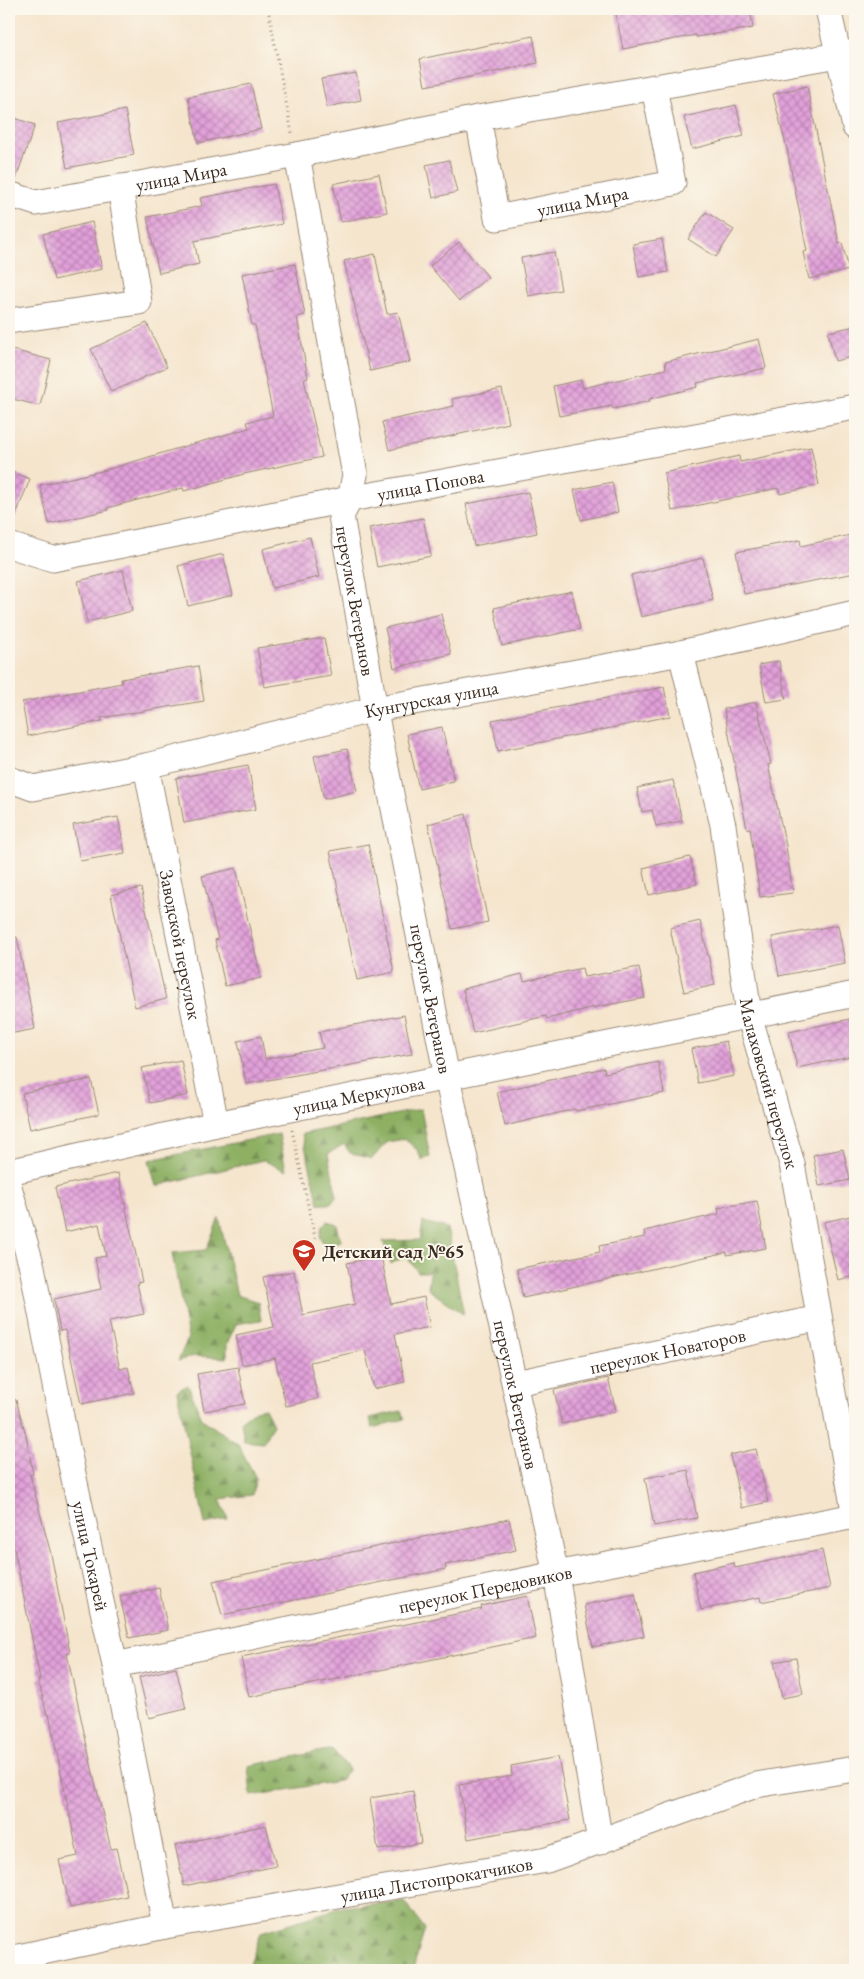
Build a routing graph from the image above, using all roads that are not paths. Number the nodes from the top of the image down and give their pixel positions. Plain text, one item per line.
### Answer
1 (828, 9) edge
2 (847, 54) edge
3 (654, 88) junction
4 (478, 118) junction
5 (855, 126) edge
6 (297, 155) junction
7 (120, 187) junction
8 (9, 194) edge
9 (9, 321) edge
10 (855, 407) edge
11 (350, 500) junction
12 (9, 545) edge
13 (855, 613) edge
14 (681, 652) junction
15 (375, 709) junction
16 (146, 766) junction
17 (9, 779) edge
18 (855, 994) edge
19 (749, 1015) junction
20 (447, 1076) junction
21 (216, 1124) junction
22 (9, 1172) edge
23 (9, 1187) edge
24 (819, 1318) junction
25 (516, 1383) junction
26 (855, 1516) edge
27 (556, 1574) junction
28 (115, 1665) junction
29 (855, 1769) edge
30 (600, 1842) junction
31 (165, 1926) junction
32 (9, 1959) edge

1 - 2 street
2 - 3 street, улица Мира
2 - 5 street
3 - 4 street, улица Мира
3 - 4 street, улица Мира
4 - 6 street, улица Мира
6 - 7 street, улица Мира
6 - 11 street, переулок Ветеранов
7 - 8 street, улица Мира
7 - 9 street, улица Мира
10 - 11 street, улица Попова
11 - 12 street, улица Попова
11 - 15 street, переулок Ветеранов
13 - 14 street, Кунгурская улица
14 - 15 street, Кунгурская улица
14 - 19 street, Малаховский переулок
15 - 16 street, Кунгурская улица
15 - 20 street, переулок Ветеранов
16 - 17 street, Кунгурская улица
16 - 21 street, Заводской переулок
18 - 19 street, улица Меркулова
19 - 20 street, улица Меркулова
19 - 24 street, Малаховский переулок
20 - 21 street, улица Меркулова
20 - 25 street, переулок Ветеранов
21 - 22 street, улица Меркулова
23 - 28 street, улица Токарей
24 - 25 street, переулок Новаторов
24 - 26 street, Малаховский переулок
25 - 27 street, переулок Ветеранов
26 - 27 street, переулок Передовиков
27 - 28 street, переулок Передовиков
27 - 30 street, переулок Ветеранов
28 - 31 street, улица Токарей
29 - 30 street, улица Листопрокатчиков
30 - 31 street, улица Листопрокатчиков
31 - 32 street, улица Листопрокатчиков

